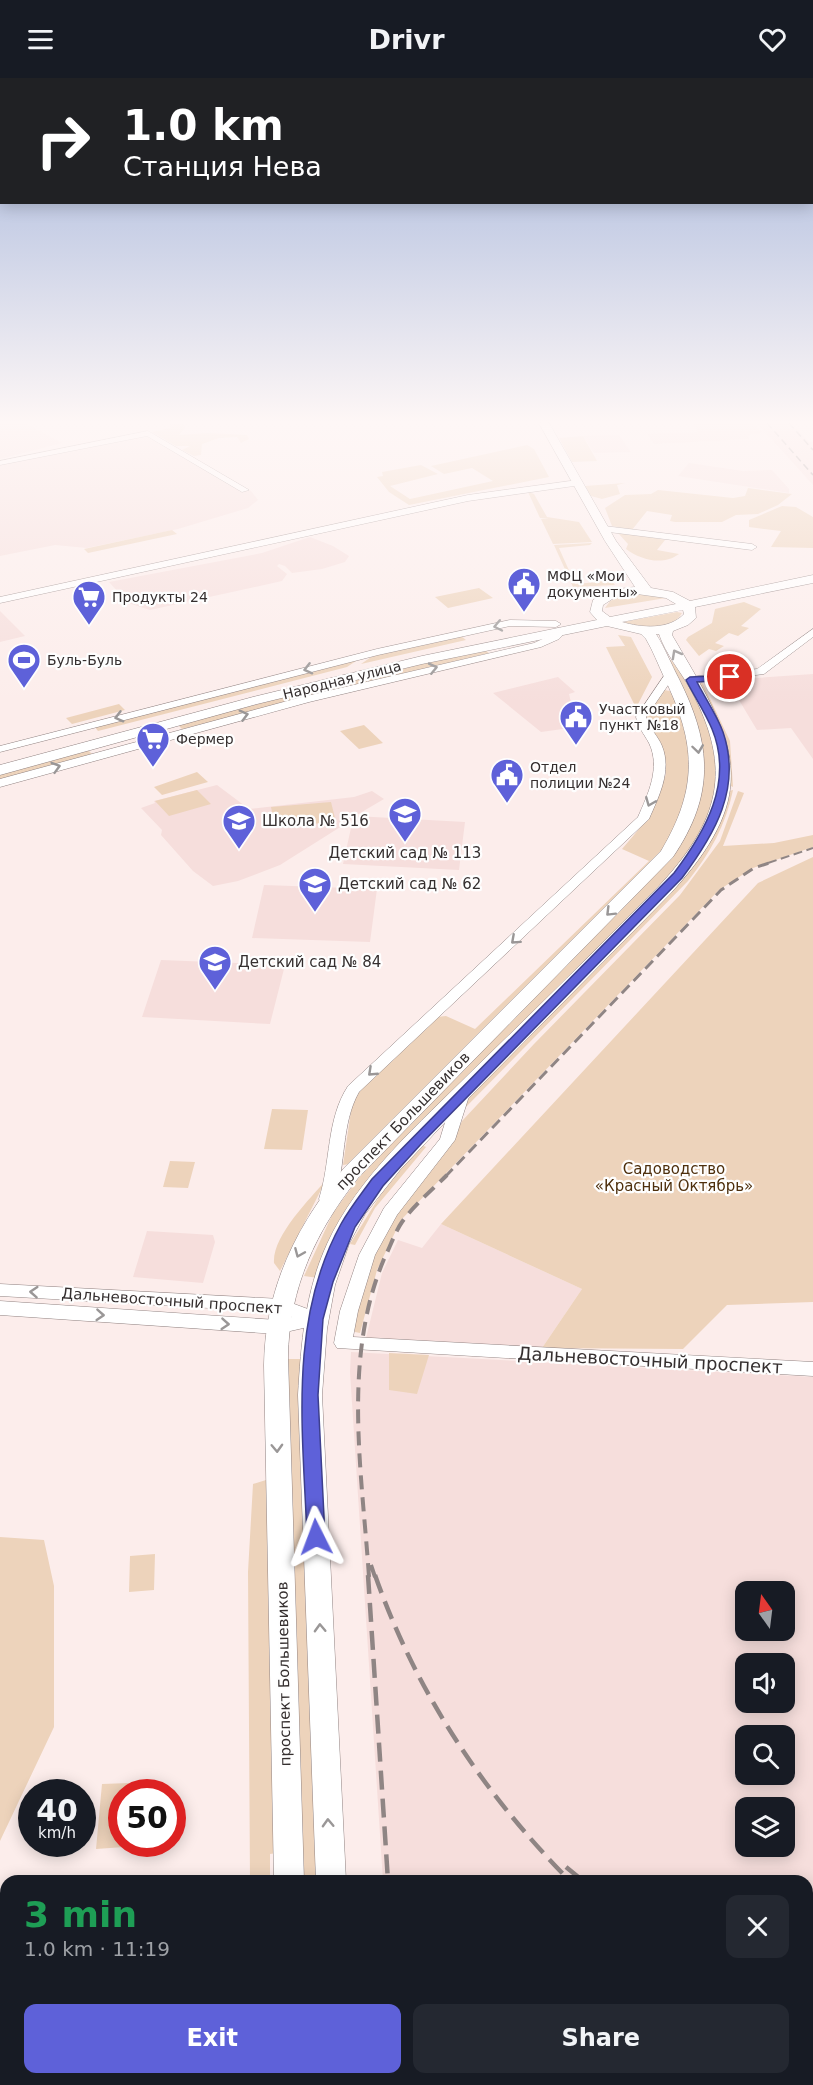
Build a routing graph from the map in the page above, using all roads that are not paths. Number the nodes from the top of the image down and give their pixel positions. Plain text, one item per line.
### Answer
1 (382, 517) edge
2 (590, 517) edge
3 (596, 517) edge
4 (604, 529) junction
5 (752, 547) dead end
6 (813, 572) edge
7 (813, 579) edge
8 (646, 590) junction
9 (620, 592) junction
10 (0, 600) edge
11 (684, 602) junction
12 (602, 618) junction
13 (559, 627) junction
14 (668, 628) junction
15 (644, 630) junction
16 (813, 632) edge
17 (369, 654) junction
18 (351, 669) junction
19 (670, 675) junction
20 (690, 680) junction
21 (0, 749) edge
22 (0, 762) edge
23 (0, 770) edge
24 (0, 783) edge
25 (462, 1093) junction
26 (417, 1140) junction
27 (438, 1154) junction
28 (326, 1203) junction
29 (0, 1290) edge
30 (0, 1308) edge
31 (279, 1317) junction
32 (315, 1319) junction
33 (813, 1370) edge
34 (289, 1875) edge
35 (331, 1875) edge

1 - 10 street
2 - 9 main road
3 - 4 main road
4 - 5 street
4 - 8 main road
6 - 11 main road
7 - 11 main road
8 - 9 main road
8 - 11 main road
9 - 12 main road
11 - 12 main road, Народная улица
11 - 14 main road
12 - 13 main road, Народная улица
12 - 15 main road
13 -> 17 street
13 - 18 main road, Народная улица
13 - 23 main road, Народная улица
24 -> 13 street
14 - 15 main road
20 -> 14 main road, проспект Большевиков
15 - 19 main road, проспект Большевиков
16 - 20 street
17 - 18 street
17 -> 21 street
18 - 22 main road, Народная улица
19 -> 28 street
19 -> 28 main road, проспект Большевиков
20 - 25 main road, проспект Большевиков
25 - 26 main road, проспект Большевиков
25 - 27 street
26 - 27 street
26 - 32 main road, проспект Большевиков
27 - 33 street, Дальневосточный проспект
28 -> 31 main road, проспект Большевиков
31 -> 29 street, Дальневосточный проспект
30 -> 31 street, Дальневосточный проспект
31 - 32 street, Дальневосточный проспект
31 -> 34 main road, проспект Большевиков
35 -> 32 main road, проспект Большевиков

